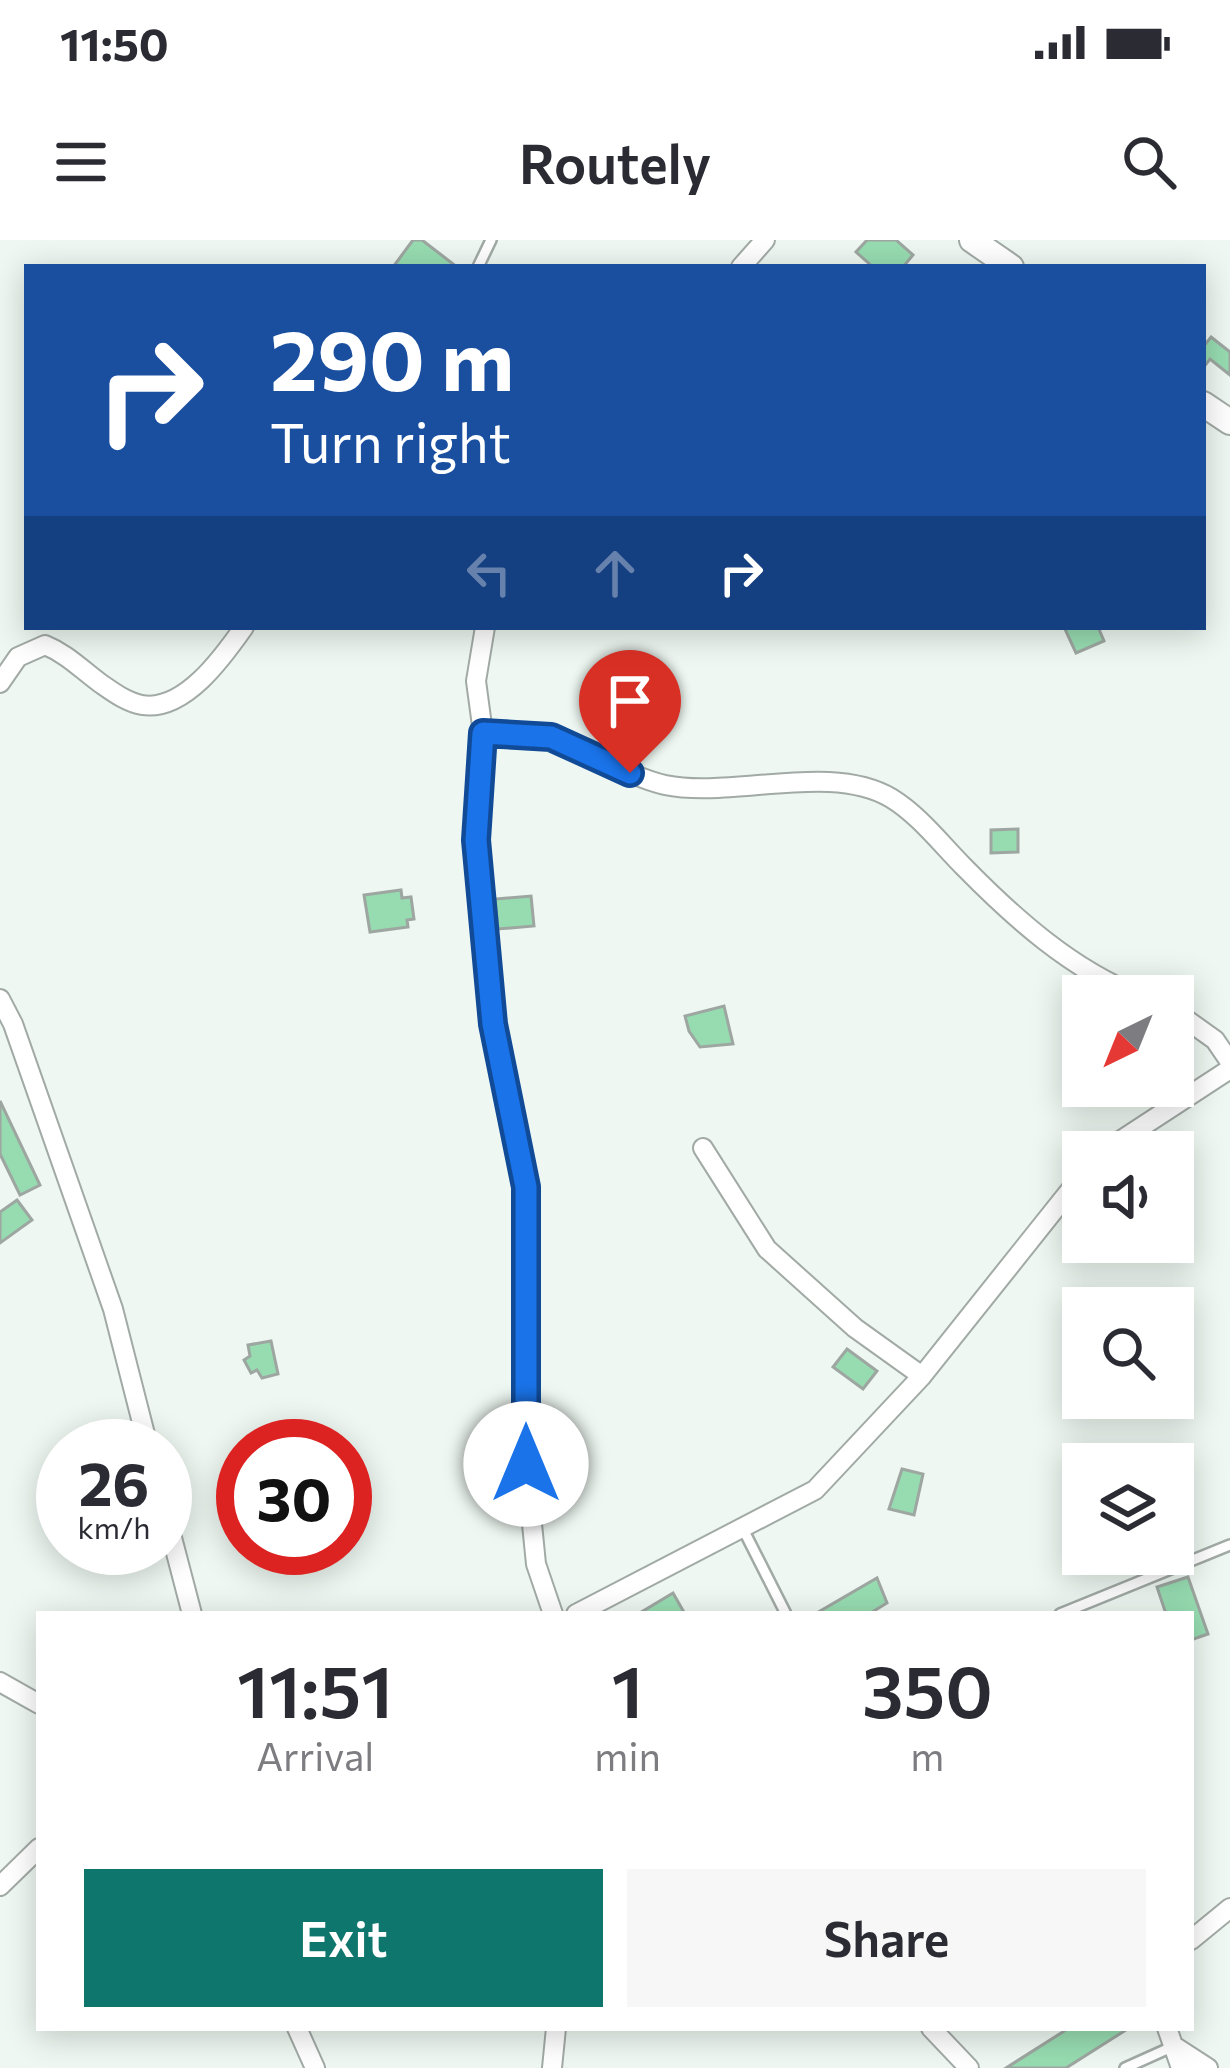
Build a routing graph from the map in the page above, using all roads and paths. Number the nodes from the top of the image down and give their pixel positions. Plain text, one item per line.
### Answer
1 (765, 240) edge
2 (972, 240) edge
3 (744, 264) edge
4 (1007, 264) edge
5 (242, 630) edge
6 (484, 630) edge
7 (0, 683) edge
8 (483, 733) junction
9 (1098, 975) edge
10 (0, 999) edge
11 (1194, 1025) edge
12 (1230, 1066) edge
13 (1134, 1131) edge
14 (703, 1148) dead end
15 (1062, 1200) edge
16 (922, 1376) junction
17 (141, 1419) edge
18 (743, 1529) junction
19 (1230, 1545) edge
20 (182, 1575) edge
21 (191, 1611) edge
22 (552, 1611) edge
23 (583, 1611) edge
24 (784, 1611) edge
25 (1067, 1611) edge
26 (0, 1682) edge
27 (36, 1702) edge
28 (36, 1851) edge
29 (0, 1886) edge
30 (1230, 1908) edge
31 (1195, 1931) edge
32 (298, 2031) edge
33 (556, 2031) edge
34 (934, 2031) edge
35 (1170, 2037) edge
36 (315, 2068) edge
37 (552, 2068) edge
38 (968, 2068) edge
39 (1125, 2068) edge
40 (1180, 2068) edge
41 (1208, 2068) edge

1 - 3 street
2 - 4 main road
5 - 7 street
6 - 8 street
8 - 9 street
8 - 22 street
10 - 17 street
11 - 12 street
12 - 13 street
14 - 16 street
15 - 16 street
16 - 18 street
18 - 23 street
18 - 24 lane
19 - 25 lane
20 - 21 street
26 - 27 street
28 - 29 street
30 - 31 street
32 - 36 street
33 - 37 street
34 - 38 street
35 - 39 lane
35 - 40 street
35 - 41 street

